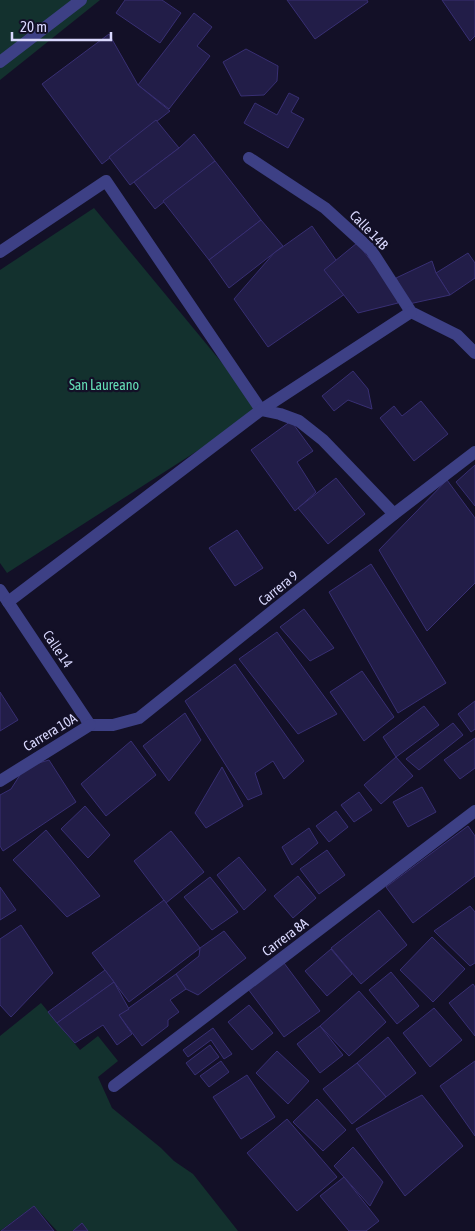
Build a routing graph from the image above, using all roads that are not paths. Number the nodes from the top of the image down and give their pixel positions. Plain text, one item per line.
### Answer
1 (81, 0) edge
2 (0, 62) edge
3 (249, 158) dead end
4 (0, 252) edge
5 (411, 312) junction
6 (475, 353) edge
7 (261, 410) junction
8 (475, 452) edge
9 (394, 514) junction
10 (0, 590) edge
11 (8, 602) junction
12 (90, 725) junction
13 (0, 781) edge
14 (475, 811) edge
15 (114, 1086) dead end

1 - 2 street
3 - 5 street, Calle 14B
4 - 7 street
5 - 6 street
5 - 7 street
7 - 9 street
7 - 11 street
8 - 9 street, Carrera 9
9 - 12 street, Carrera 9
10 - 11 street, Calle 14
11 - 12 street, Calle 14
12 - 13 street, Carrera 10A
14 - 15 street, Carrera 8A

